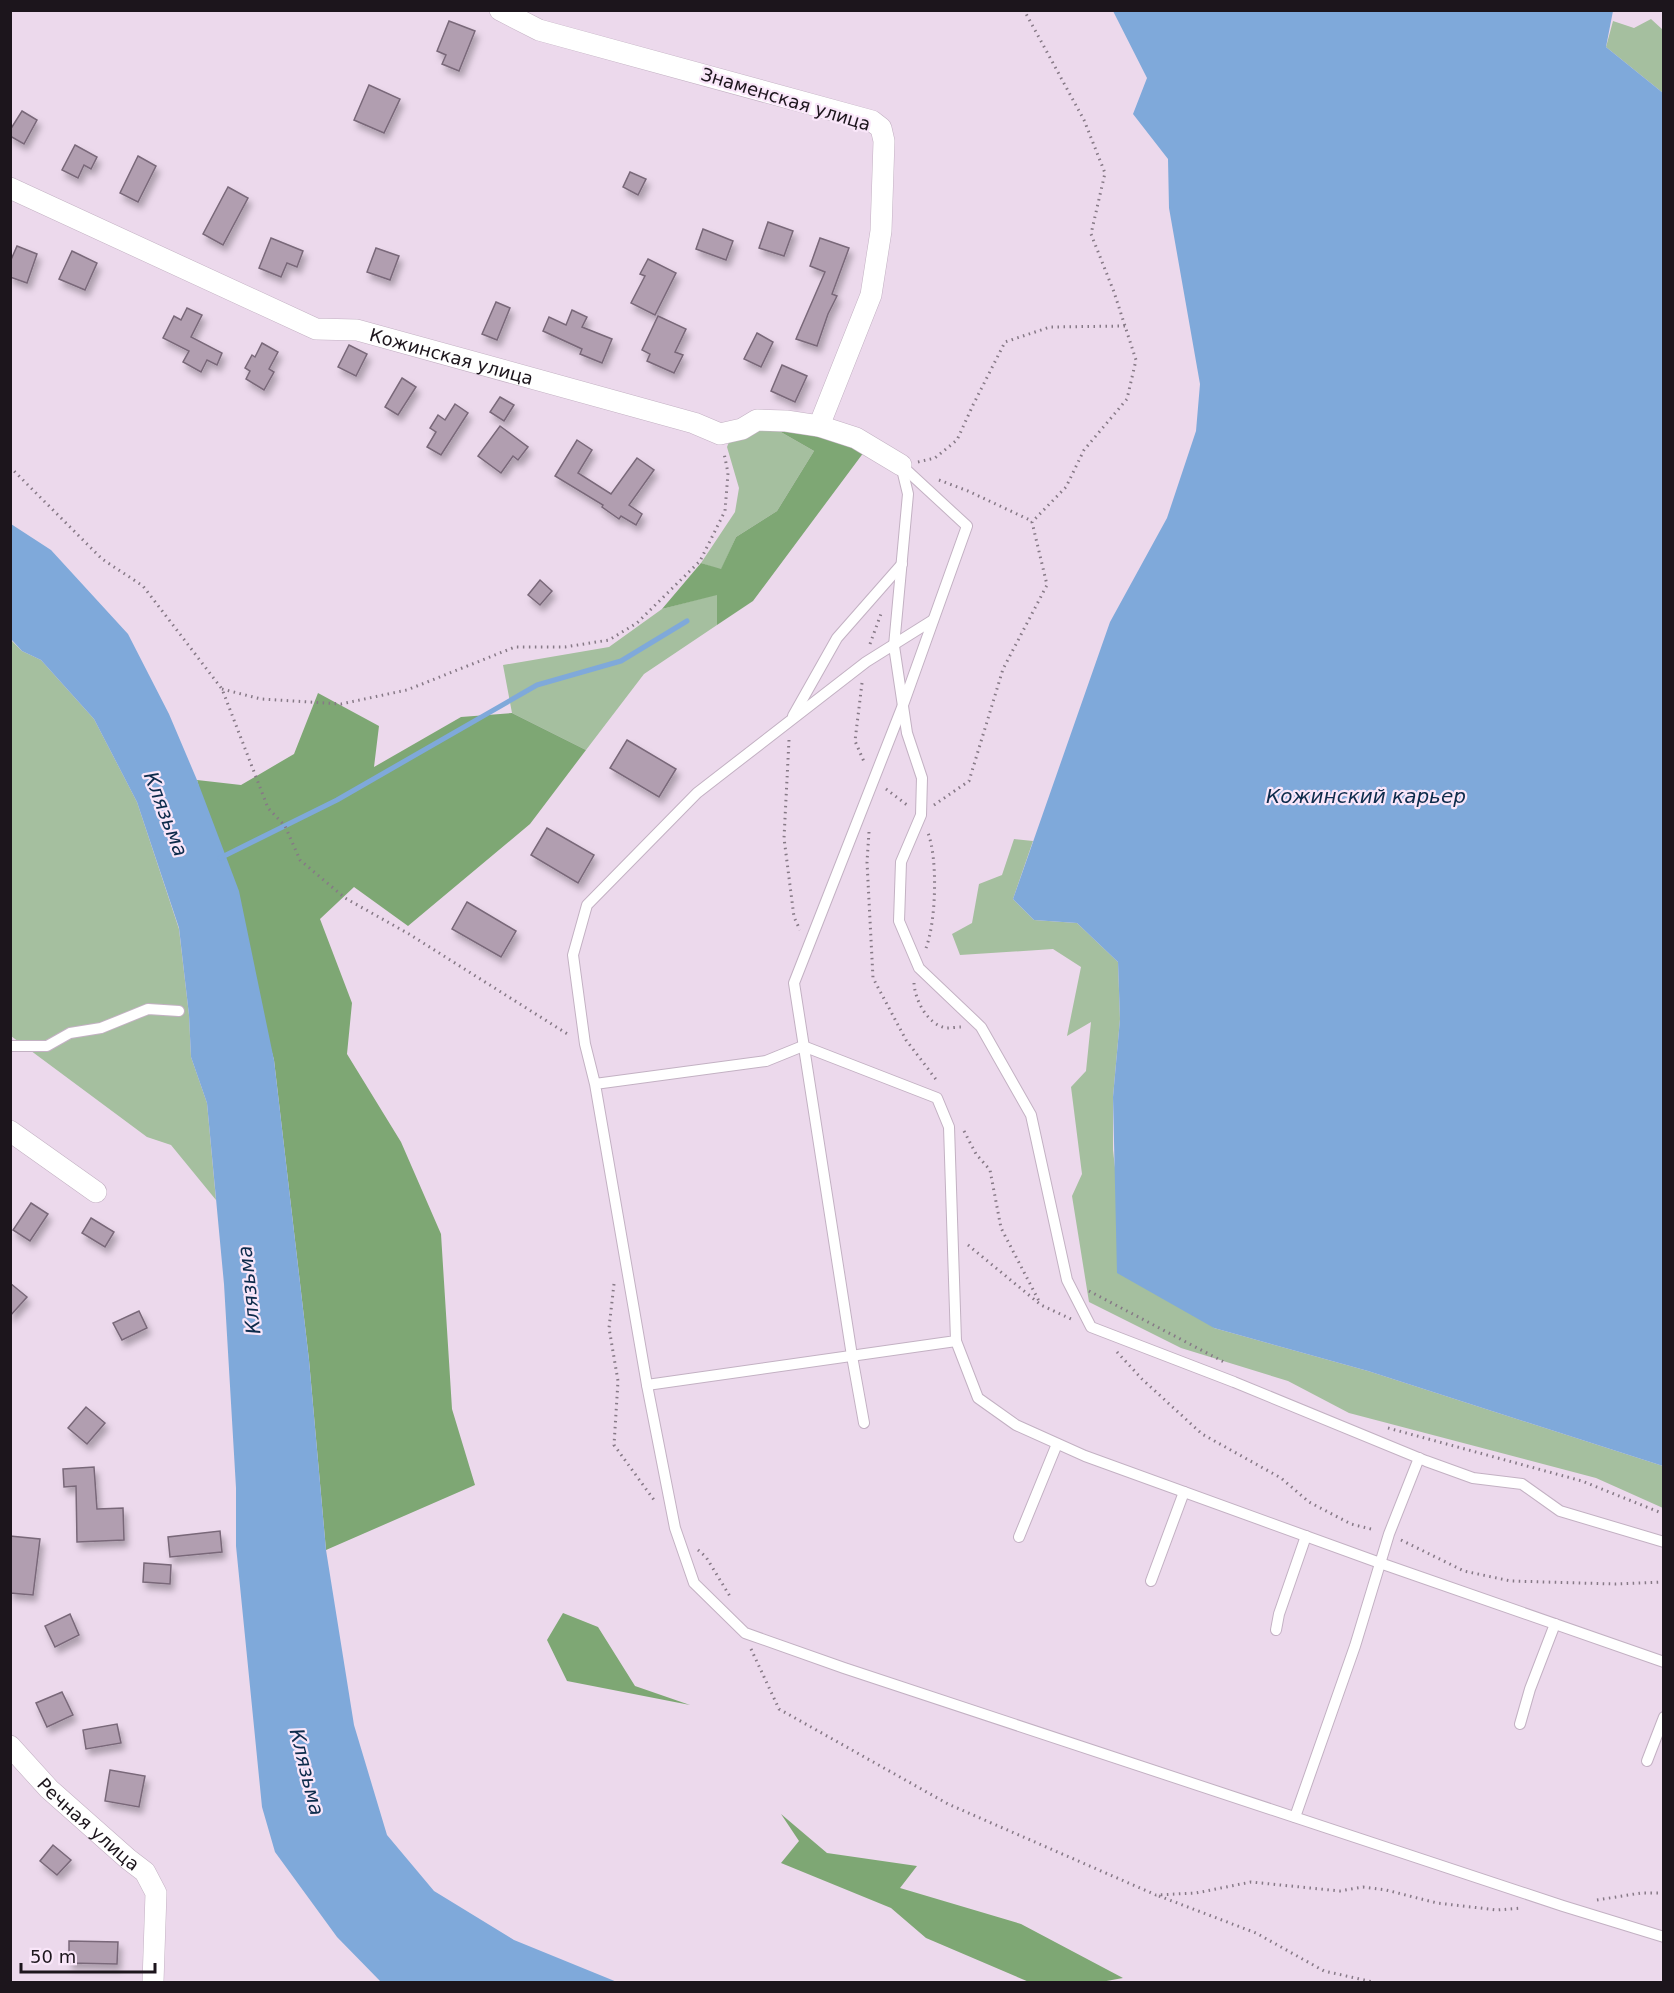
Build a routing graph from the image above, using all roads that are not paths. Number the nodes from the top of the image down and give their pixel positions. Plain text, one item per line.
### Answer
1 (500, 10) edge
2 (10, 189) edge
3 (819, 426) junction
4 (901, 465) junction
5 (902, 564) junction
6 (933, 620) junction
7 (894, 646) junction
8 (903, 705) junction
9 (790, 722) junction
10 (179, 1011) dead end
11 (10, 1046) edge
12 (803, 1046) junction
13 (596, 1084) junction
14 (10, 1131) edge
15 (96, 1192) dead end
16 (956, 1341) junction
17 (852, 1356) junction
18 (647, 1385) junction
19 (864, 1423) dead end
20 (1057, 1444) junction
21 (1419, 1458) junction
22 (1184, 1492) junction
23 (1306, 1536) junction
24 (1019, 1537) dead end
25 (1664, 1542) edge
26 (1380, 1563) junction
27 (1151, 1581) dead end
28 (1555, 1624) junction
29 (1276, 1630) dead end
30 (1664, 1662) edge
31 (1664, 1717) edge
32 (1520, 1724) dead end
33 (10, 1746) edge
34 (1647, 1761) dead end
35 (1295, 1817) junction
36 (1664, 1936) edge
37 (153, 1983) edge

1 - 3 street, Знаменская улица
2 - 3 street, Кожинская улица
3 - 4 street
4 - 5 lane
4 - 6 lane
5 - 7 lane
5 - 9 lane
6 - 7 lane
6 - 8 lane
7 - 8 lane
7 - 9 lane
8 - 12 lane
8 - 21 lane
9 - 13 lane
10 - 11 lane
12 - 13 lane
12 - 16 lane
12 - 17 lane
13 - 18 lane
14 - 15 street
16 - 17 lane
16 - 20 lane
17 - 18 lane
17 - 19 lane
18 - 35 lane
20 - 22 lane
20 - 24 lane
21 - 25 lane
21 - 26 lane
22 - 23 lane
22 - 27 lane
23 - 26 lane
23 - 29 lane
26 - 28 lane
26 - 35 lane
28 - 30 lane
28 - 32 lane
31 - 34 lane
33 - 37 street, Речная улица
35 - 36 lane

